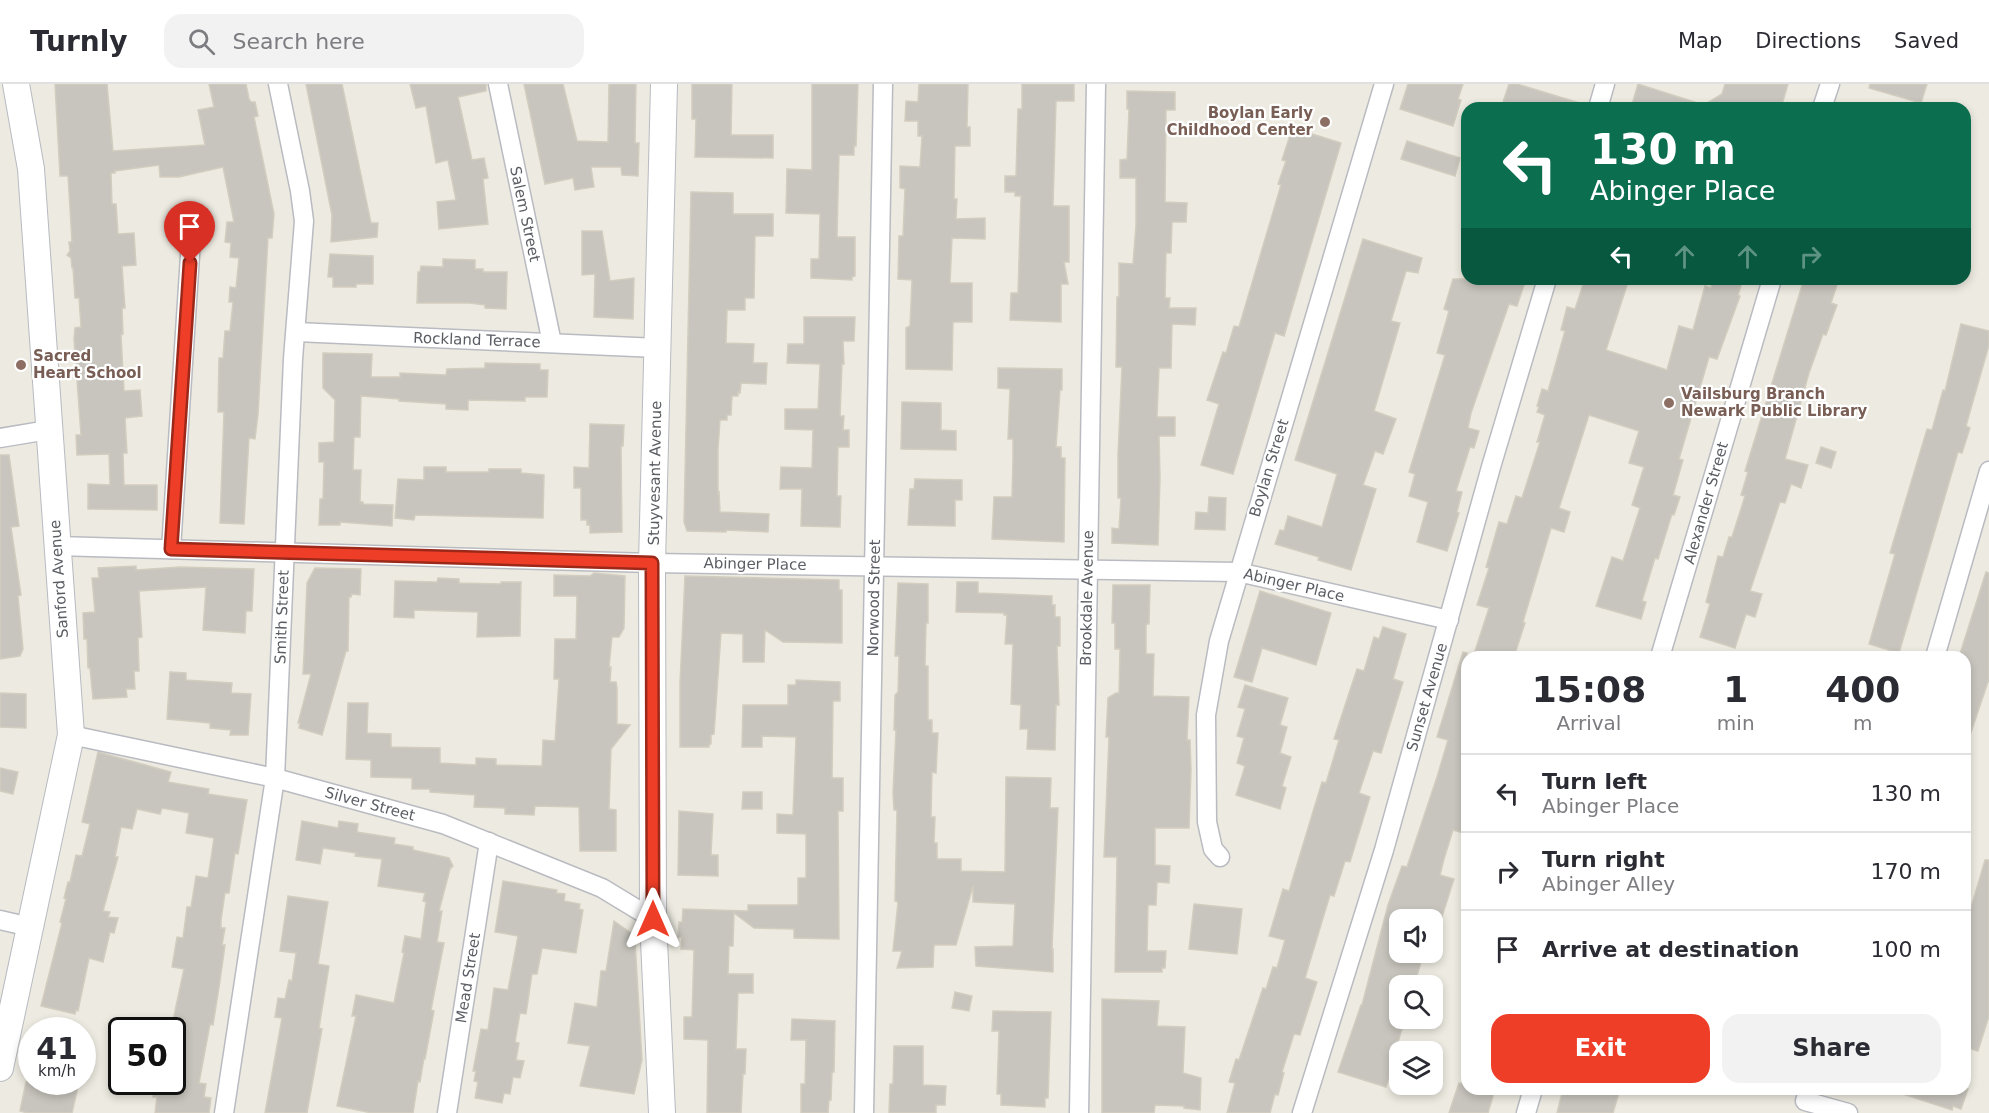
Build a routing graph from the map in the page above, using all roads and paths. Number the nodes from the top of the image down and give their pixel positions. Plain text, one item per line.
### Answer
1 (16, 84) edge
2 (278, 84) edge
3 (498, 84) edge
4 (664, 84) edge
5 (883, 84) edge
6 (1096, 84) edge
7 (1384, 84) edge
8 (1605, 84) edge
9 (1830, 84) edge
10 (1600, 102) edge
11 (1824, 102) edge
12 (191, 240) dead end
13 (1545, 285) edge
14 (1770, 285) edge
15 (296, 332) junction
16 (552, 343) junction
17 (658, 348) junction
18 (48, 430) junction
19 (0, 438) edge
20 (1989, 471) edge
21 (57, 546) junction
22 (171, 549) junction
23 (285, 552) junction
24 (652, 563) junction
25 (874, 566) junction
26 (1088, 570) junction
27 (1238, 572) junction
28 (1449, 620) junction
29 (1662, 651) edge
30 (1937, 651) edge
31 (71, 735) junction
32 (275, 778) junction
33 (489, 842) junction
34 (1220, 857) dead end
35 (653, 919) junction
36 (0, 920) edge
37 (30, 927) junction
38 (0, 1068) edge
39 (1531, 1095) edge
40 (1807, 1095) edge
41 (224, 1113) edge
42 (447, 1113) edge
43 (662, 1113) edge
44 (864, 1113) edge
45 (1078, 1113) edge
46 (1302, 1113) edge
47 (1526, 1113) edge
48 (1848, 1113) edge

1 - 18 main road, Sanford Avenue
2 - 15 street, Smith Street
3 - 16 street, Salem Street
4 - 17 main road, Stuyvesant Avenue
5 - 25 street, Norwood Street
6 - 26 street, Brookdale Avenue
7 - 27 street, Boylan Street
8 - 10 street
9 - 11 street
12 - 22 street
13 - 28 street, Sunset Avenue
14 - 29 street, Alexander Street
15 - 16 street, Rockland Terrace
15 - 23 street, Smith Street
16 - 17 street, Rockland Terrace
17 - 24 main road, Stuyvesant Avenue
18 - 19 street
18 - 21 main road, Sanford Avenue
20 - 30 street
21 - 22 street, Abinger Place
21 - 31 main road, Sanford Avenue
22 - 23 street, Abinger Place
23 - 24 street, Abinger Place
23 - 32 street, Smith Street
24 - 25 street, Abinger Place
24 - 35 main road, Stuyvesant Avenue
25 - 26 street, Abinger Place
25 - 44 street, Norwood Street
26 - 27 street, Abinger Place
26 - 45 street, Brookdale Avenue
27 - 28 street, Abinger Place
27 - 34 street, Boylan Street
28 - 46 street, Sunset Avenue
31 - 32 street, Silver Street
31 - 37 main road, Sanford Avenue
32 - 33 street, Silver Street
32 - 41 street, Smith Street
33 - 35 street, Silver Street
33 - 42 street, Mead Street
35 - 43 main road, Stuyvesant Avenue
36 - 37 street
37 - 38 main road, Sanford Avenue
39 - 47 street
40 - 48 street

